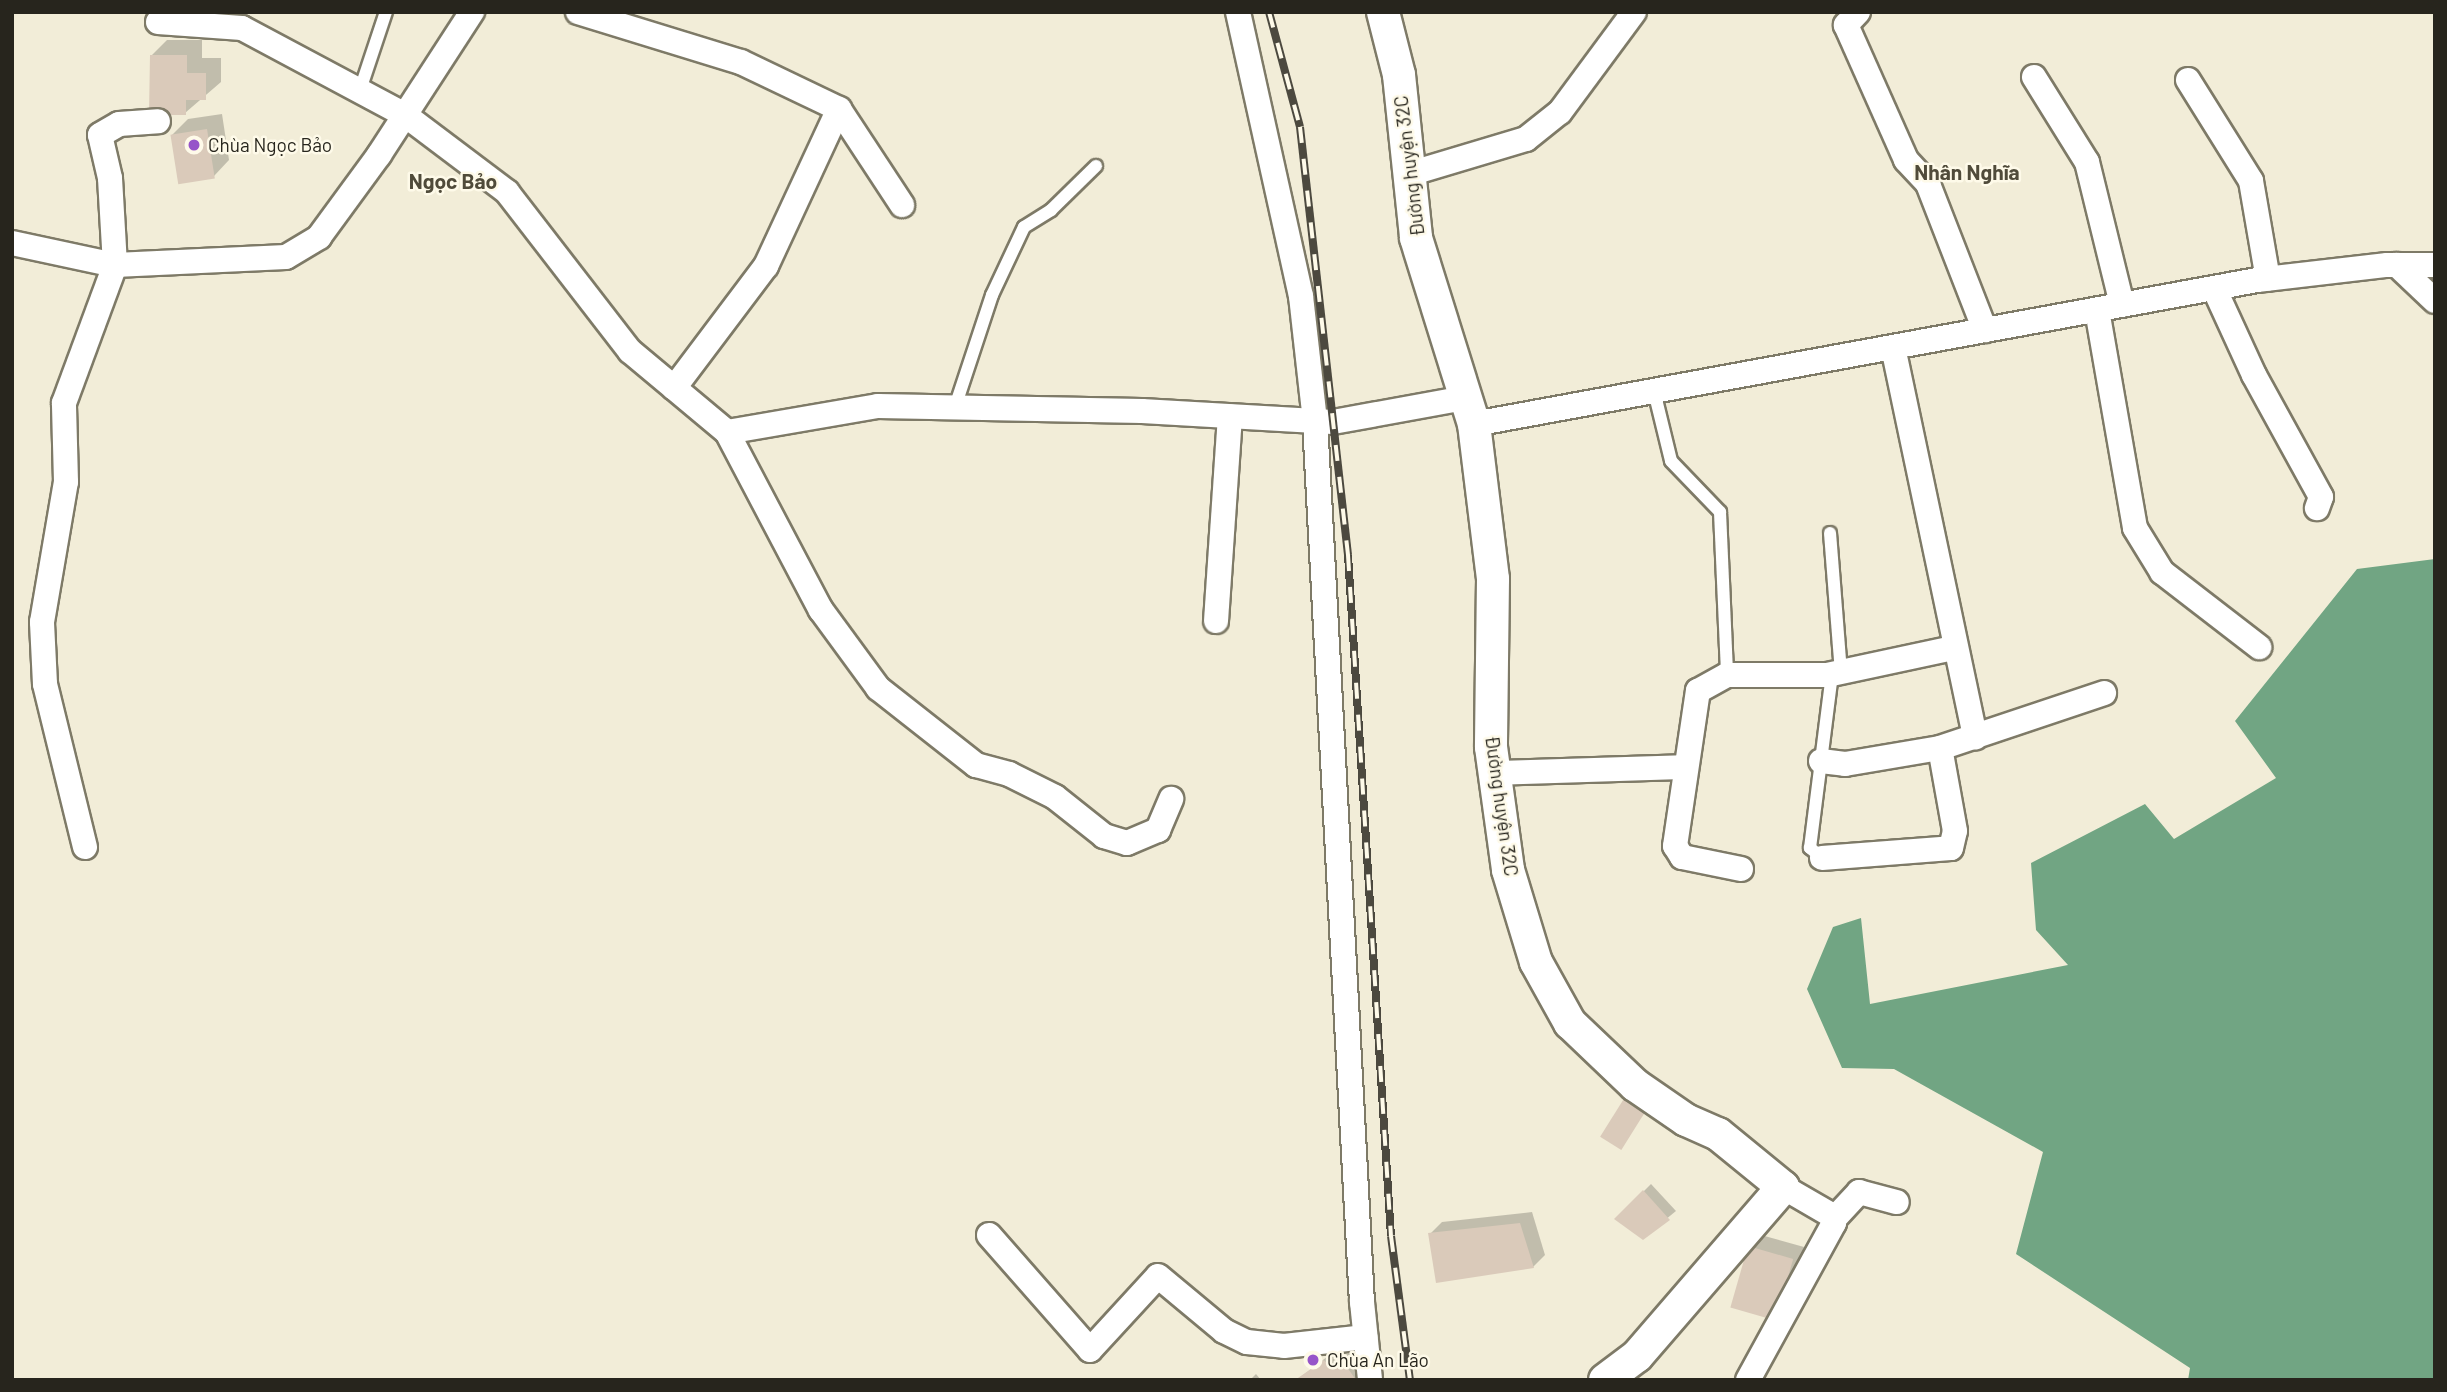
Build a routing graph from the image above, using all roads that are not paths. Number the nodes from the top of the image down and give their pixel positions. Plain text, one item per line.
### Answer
1 (386, 12) edge
2 (472, 12) edge
3 (578, 12) edge
4 (1238, 12) edge
5 (1383, 12) edge
6 (1633, 12) edge
7 (1858, 12) edge
8 (245, 20) edge
9 (158, 22) dead end
10 (2034, 77) dead end
11 (2188, 80) dead end
12 (360, 90) junction
13 (839, 109) junction
14 (405, 116) junction
15 (158, 121) dead end
16 (1096, 166) dead end
17 (1409, 174) junction
18 (902, 205) dead end
19 (12, 243) edge
20 (115, 265) junction
21 (2397, 265) junction
22 (2435, 265) edge
23 (2268, 279) junction
24 (2214, 288) junction
25 (2435, 301) edge
26 (2122, 305) junction
27 (2097, 310) junction
28 (1985, 330) junction
29 (1893, 347) junction
30 (674, 388) junction
31 (1654, 391) junction
32 (955, 407) junction
33 (1470, 411) junction
34 (1230, 416) junction
35 (1315, 421) junction
36 (727, 432) junction
37 (2317, 508) dead end
38 (1830, 533) dead end
39 (1216, 621) dead end
40 (2259, 647) dead end
41 (1953, 648) junction
42 (1837, 673) junction
43 (1727, 675) junction
44 (2104, 694) dead end
45 (1975, 737) junction
46 (1940, 748) junction
47 (1821, 761) junction
48 (1686, 767) junction
49 (1495, 773) junction
50 (1171, 799) dead end
51 (85, 847) dead end
52 (1822, 858) joint
53 (1741, 869) dead end
54 (1783, 1187) junction
55 (1898, 1202) dead end
56 (1834, 1219) junction
57 (989, 1235) dead end
58 (1366, 1337) junction
59 (1370, 1380) edge
60 (1605, 1380) edge
61 (1748, 1380) edge

1 - 12 lane
2 - 14 street
3 - 13 street
4 - 35 street
5 - 17 street, Đường huyện 32C
6 - 17 street
7 - 28 street
8 - 9 street
8 - 12 street
10 - 26 street
11 - 23 street
12 - 14 street
13 - 18 street
13 - 30 street
14 - 20 street
14 - 30 street
15 - 20 street
16 - 32 lane
17 - 33 street, Đường huyện 32C
19 - 20 street
20 - 51 street
21 - 22 street
21 - 23 street
21 - 25 street
23 - 24 street
24 - 26 street
24 - 37 street
26 - 27 street
27 - 28 street
27 - 40 street
28 - 29 street
29 - 31 street
29 - 41 street
30 - 36 street
31 - 33 street
31 - 43 lane
32 - 34 street
32 - 36 street
33 - 35 street
33 - 49 street, Đường huyện 32C
34 - 35 street
34 - 39 street
35 - 58 street
36 - 50 street
38 - 42 lane
41 - 42 street
41 - 45 street
42 - 43 street
42 - 47 lane
43 - 48 street
44 - 45 street
45 - 46 street
46 - 47 street
46 - 52 street
47 - 52 lane
48 - 49 street
48 - 53 street
49 - 54 street, Đường huyện 32C
54 - 56 street
54 - 60 street
55 - 56 street
56 - 61 street
57 - 58 street
58 - 59 street

